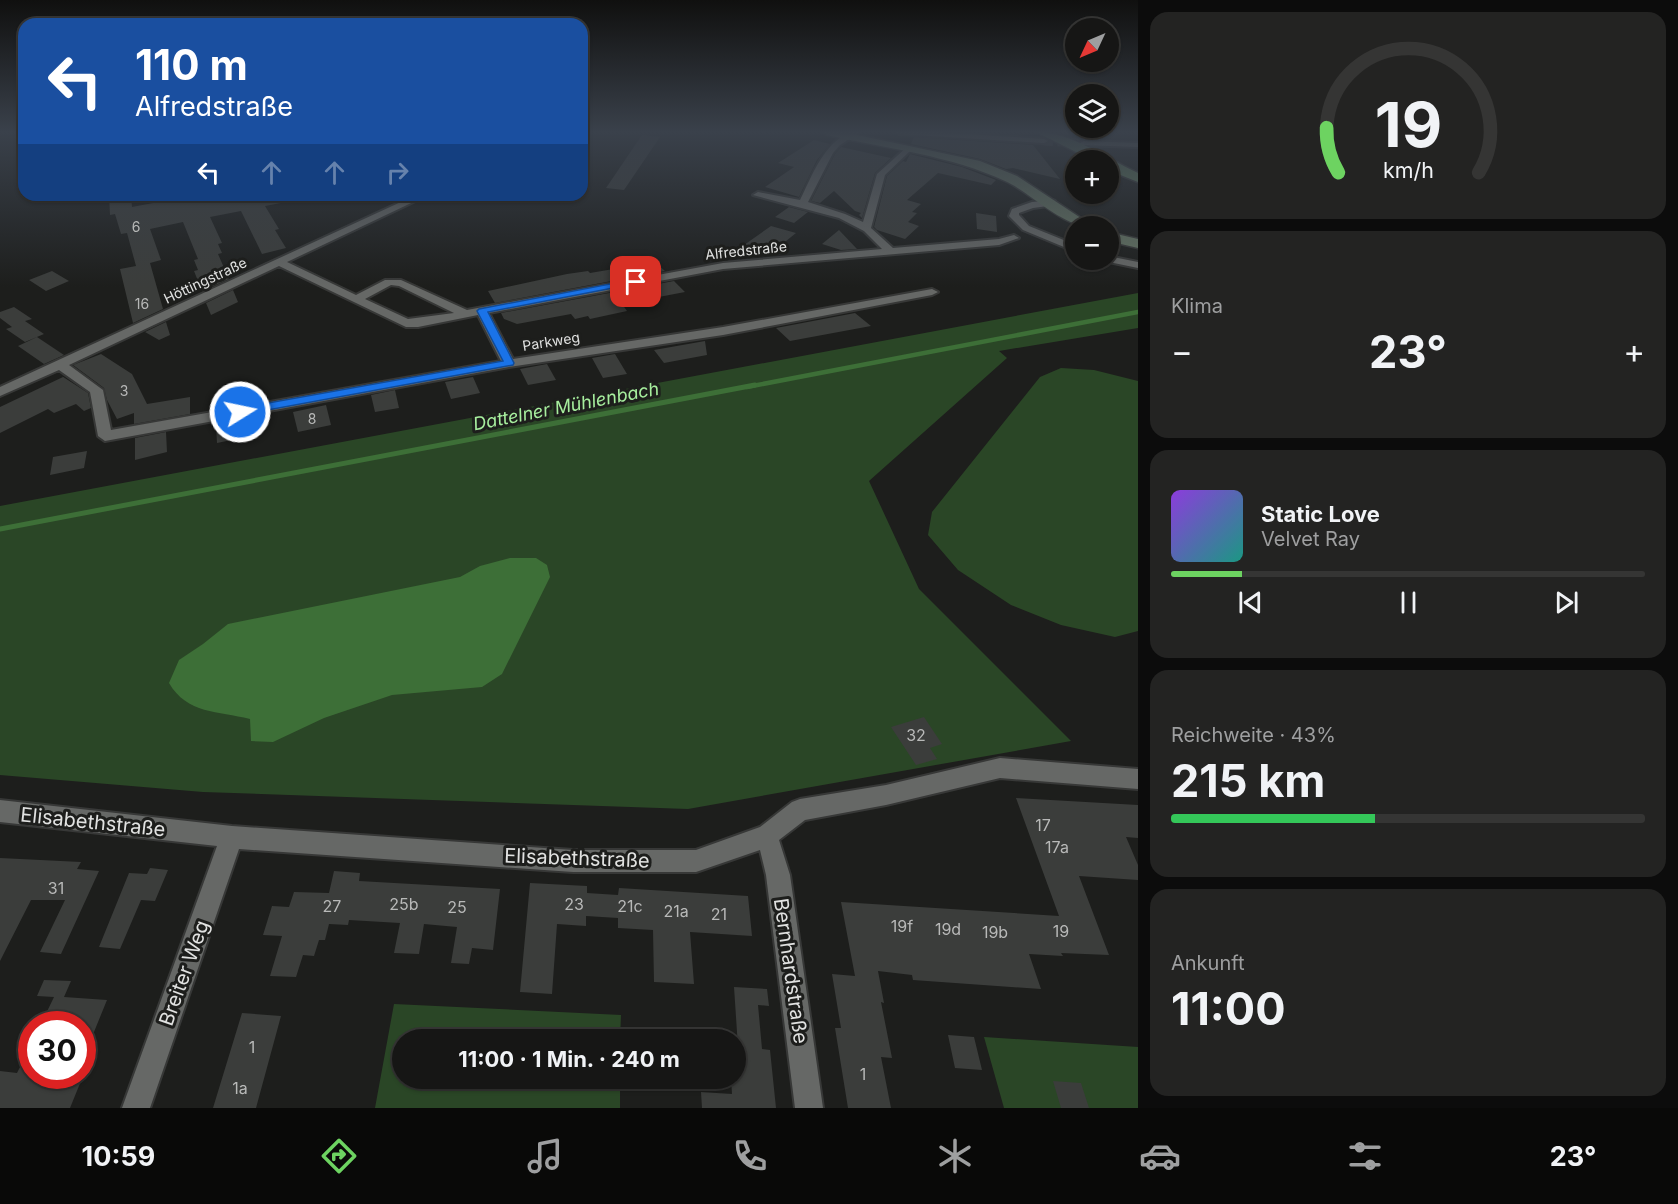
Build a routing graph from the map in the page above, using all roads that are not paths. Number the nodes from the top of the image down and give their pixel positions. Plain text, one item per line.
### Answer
1 (812, 184) edge
2 (878, 184) edge
3 (1020, 184) edge
4 (758, 195) dead end
5 (410, 201) edge
6 (803, 203) junction
7 (1052, 203) junction
8 (1071, 216) edge
9 (866, 229) junction
10 (1014, 238) dead end
11 (1119, 239) edge
12 (1138, 244) edge
13 (1065, 245) edge
14 (891, 252) junction
15 (1119, 261) edge
16 (278, 262) junction
17 (1138, 265) edge
18 (932, 292) dead end
19 (356, 299) junction
20 (482, 311) junction
21 (465, 314) junction
22 (509, 363) junction
23 (59, 364) junction
24 (0, 392) edge
25 (1138, 779) edge
26 (0, 811) edge
27 (767, 836) junction
28 (231, 837) junction
29 (136, 1108) edge
30 (809, 1108) edge

1 - 6 street
2 - 9 street
3 - 7 street
4 - 6 street
5 - 16 street, Höttingstraße
6 - 9 street
7 - 8 street
7 - 13 street
9 - 14 street
10 - 14 street, Alfredstraße
11 - 12 street
14 - 20 street, Alfredstraße
15 - 17 street
16 - 19 street, Alfredstraße
16 - 23 street, Höttingstraße
18 - 22 street, Parkweg
19 - 21 street, Alfredstraße
19 - 21 street
20 - 21 street, Alfredstraße
20 - 22 street
22 - 23 street, Parkweg
23 - 24 street, Höttingstraße
25 - 27 street, Elisabethstraße
26 - 28 street, Elisabethstraße
27 - 28 street, Elisabethstraße
27 - 30 street, Bernhardstraße
28 - 29 street, Breiter Weg

